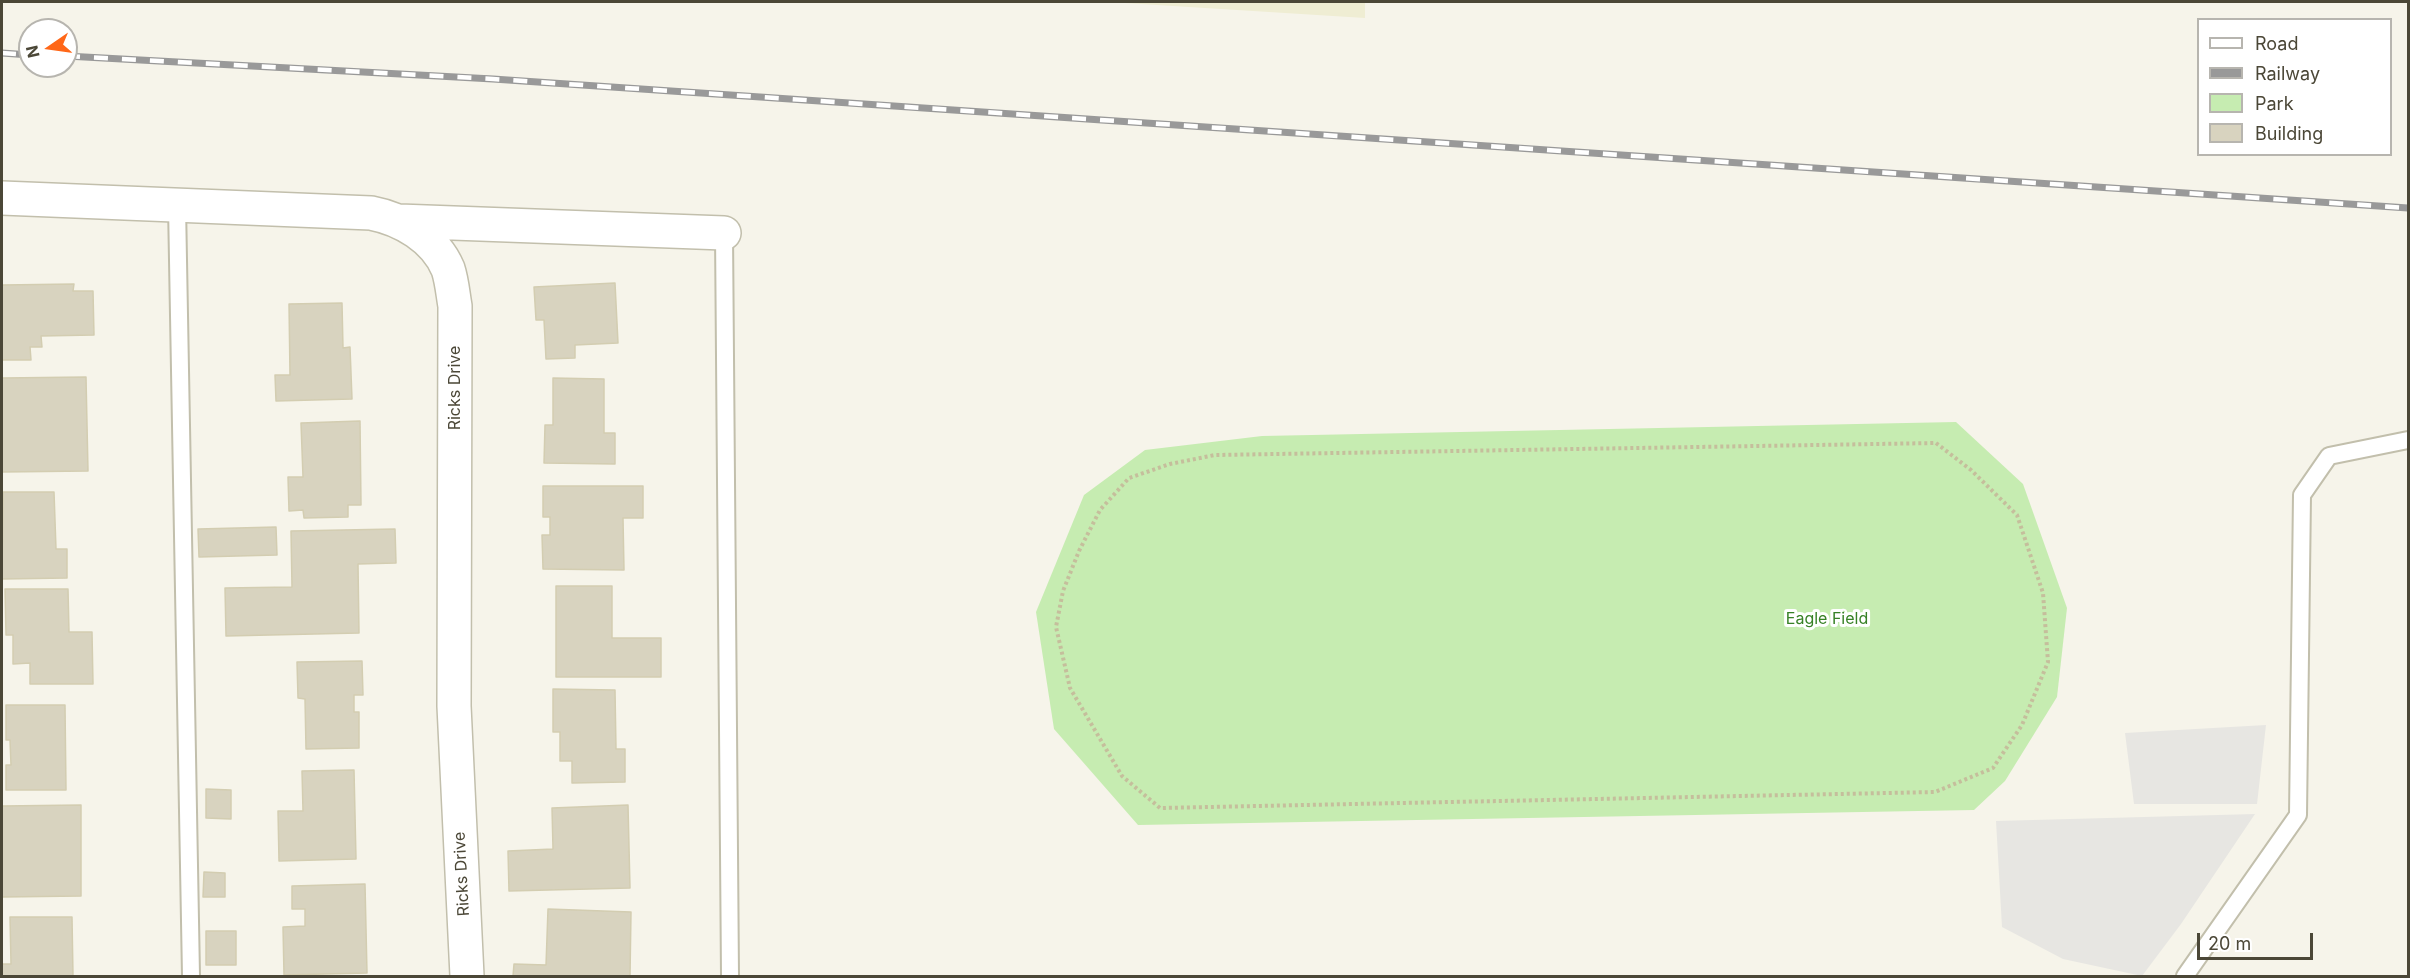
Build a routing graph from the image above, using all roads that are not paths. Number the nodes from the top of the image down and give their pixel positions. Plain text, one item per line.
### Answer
1 (2, 198) edge
2 (177, 205) junction
3 (399, 221) junction
4 (724, 233) joint
5 (2409, 440) edge
6 (191, 976) edge
7 (467, 976) edge
8 (730, 976) edge
9 (2185, 976) edge

1 - 2 street, Ricks Drive
2 - 3 street, Ricks Drive
2 - 6 lane
3 - 4 street
3 - 7 street, Ricks Drive
4 - 8 lane
5 - 9 lane

